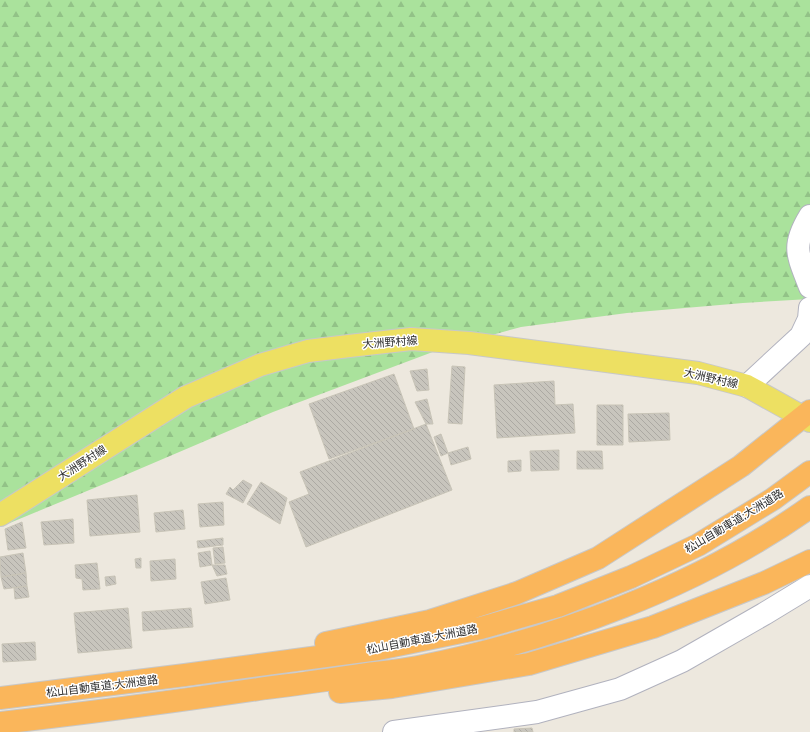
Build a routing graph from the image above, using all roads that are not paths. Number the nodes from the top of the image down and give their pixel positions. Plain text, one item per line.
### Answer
1 (810, 216) edge
2 (810, 288) edge
3 (810, 308) edge
4 (747, 386) junction
5 (807, 416) edge
6 (810, 472) edge
7 (810, 507) edge
8 (0, 515) edge
9 (810, 561) edge
10 (810, 586) edge
11 (185, 675) junction
12 (0, 698) edge
13 (198, 698) junction
14 (0, 722) edge
15 (394, 732) edge

1 - 2 street
3 - 4 street
4 - 5 main road, 大洲野村線
4 - 8 main road, 大洲野村線
5 - 11 highway
6 - 11 highway, 松山自動車道;大洲道路
7 - 13 highway
9 - 13 highway
10 - 15 street
11 - 12 highway, 松山自動車道;大洲道路
13 - 14 highway

